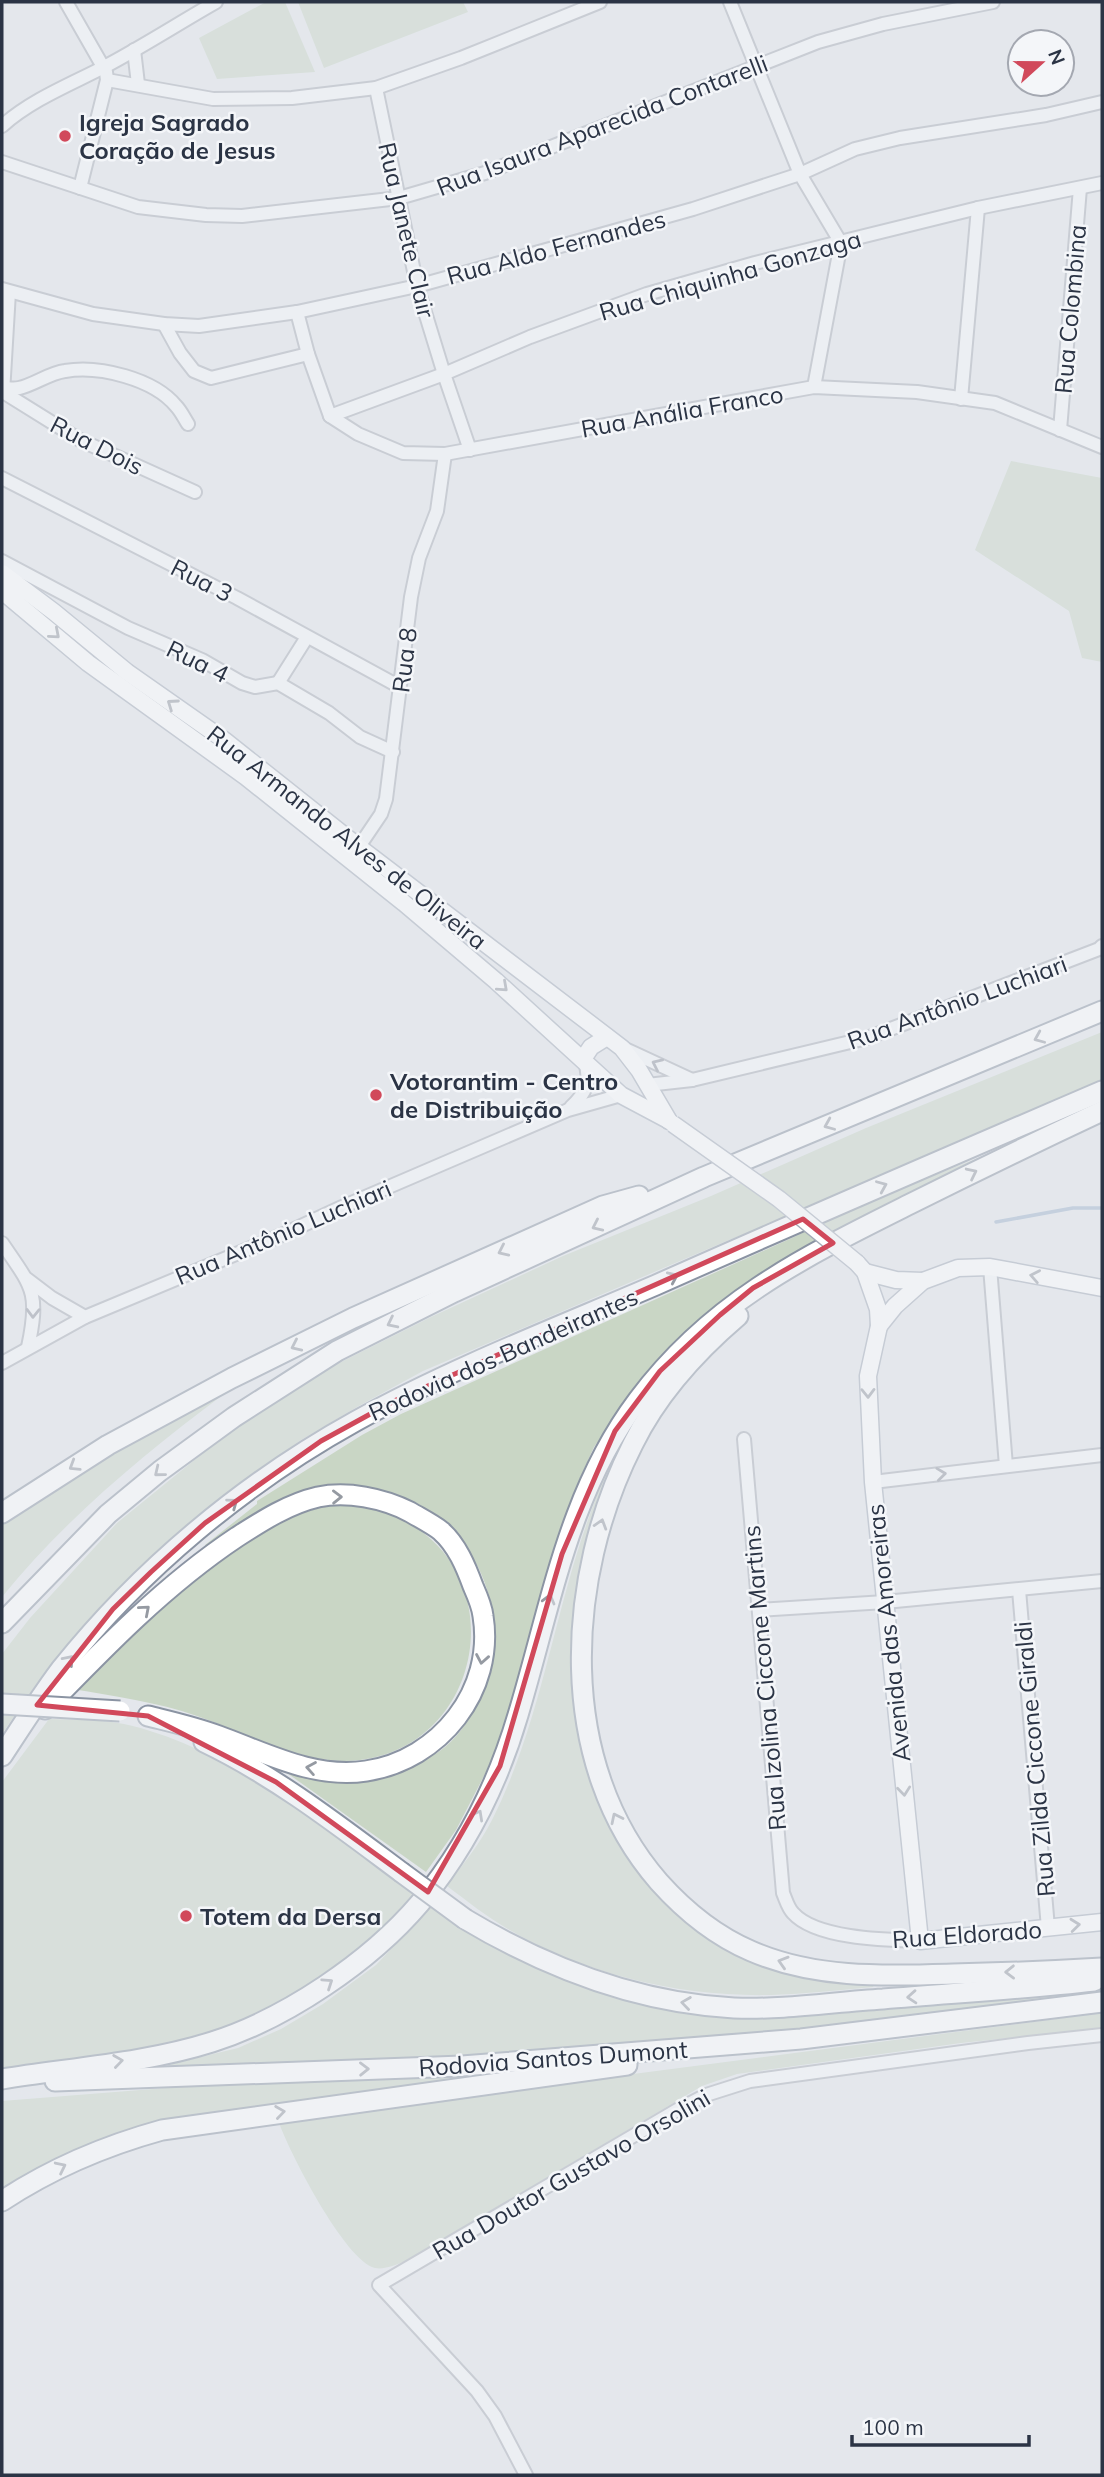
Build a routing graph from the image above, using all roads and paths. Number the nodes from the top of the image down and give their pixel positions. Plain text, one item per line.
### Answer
1 (66, 2) edge
2 (216, 2) edge
3 (600, 2) edge
4 (730, 2) edge
5 (993, 2) edge
6 (134, 50) junction
7 (103, 67) junction
8 (755, 68) junction
9 (107, 80) junction
10 (138, 84) junction
11 (376, 88) junction
12 (1102, 102) edge
13 (2, 126) edge
14 (2, 162) edge
15 (800, 174) junction
16 (1102, 183) edge
17 (80, 188) junction
18 (1080, 188) junction
19 (399, 198) junction
20 (978, 208) junction
21 (841, 243) junction
22 (417, 286) junction
23 (5, 291) edge
24 (297, 312) junction
25 (164, 324) junction
26 (308, 354) junction
27 (443, 374) junction
28 (814, 387) junction
29 (3, 390) edge
30 (961, 399) junction
31 (2, 400) edge
32 (330, 416) junction
33 (188, 424) dead end
34 (1060, 429) junction
35 (1102, 447) edge
36 (470, 450) junction
37 (445, 454) junction
38 (2, 478) edge
39 (195, 492) dead end
40 (2, 561) edge
41 (2, 573) edge
42 (2, 591) edge
43 (307, 637) junction
44 (278, 683) junction
45 (400, 687) junction
46 (393, 752) junction
47 (354, 854) junction
48 (1100, 948) edge
49 (1102, 1012) edge
50 (607, 1037) junction
51 (622, 1048) junction
52 (583, 1059) junction
53 (692, 1080) junction
54 (647, 1085) junction
55 (1102, 1091) edge
56 (621, 1095) junction
57 (568, 1110) junction
58 (1102, 1111) edge
59 (671, 1122) junction
60 (704, 1177) junction
61 (845, 1237) junction
62 (2, 1243) edge
63 (861, 1267) junction
64 (990, 1267) junction
65 (27, 1279) junction
66 (923, 1281) junction
67 (1102, 1287) edge
68 (85, 1317) junction
69 (879, 1326) junction
70 (28, 1347) junction
71 (2, 1363) edge
72 (744, 1439) dead end
73 (1102, 1455) edge
74 (1006, 1466) junction
75 (873, 1482) junction
76 (2, 1513) edge
77 (1102, 1581) edge
78 (1019, 1590) junction
79 (885, 1602) junction
80 (759, 1611) junction
81 (2, 1623) edge
82 (2, 1704) edge
83 (148, 1716) junction
84 (6, 1750) edge
85 (794, 1914) joint
86 (1102, 1922) edge
87 (1048, 1928) junction
88 (920, 1941) junction
89 (1102, 1968) edge
90 (1102, 1980) edge
91 (1102, 2002) edge
92 (1102, 2035) edge
93 (800, 2039) junction
94 (2, 2081) edge
95 (2, 2201) edge
96 (526, 2475) edge

1 - 7 street
2 - 6 street
3 - 11 street
4 - 8 street
5 - 8 street, Rua Isaura Aparecida Contarelli
6 - 7 street
6 - 10 street
7 - 9 street
7 - 13 street
8 - 15 street
8 - 19 street, Rua Isaura Aparecida Contarelli
9 - 10 street
9 - 17 street
10 - 11 street
11 - 19 street, Rua Janete Clair
12 - 15 street, Rua Aldo Fernandes
14 - 17 street, Rua Isaura Aparecida Contarelli
15 - 21 street
15 - 22 street, Rua Aldo Fernandes
16 - 18 street, Rua Chiquinha Gonzaga
17 - 19 street, Rua Isaura Aparecida Contarelli
18 - 20 street, Rua Chiquinha Gonzaga
18 - 34 street, Rua Colombina
19 - 22 street, Rua Janete Clair
20 - 21 street, Rua Chiquinha Gonzaga
20 - 30 street
21 - 27 street, Rua Chiquinha Gonzaga
21 - 28 street
22 - 24 street, Rua Aldo Fernandes
22 - 27 street, Rua Janete Clair
23 - 25 street, Rua Aldo Fernandes
23 - 29 street
24 - 25 street, Rua Aldo Fernandes
24 - 26 street
25 - 26 street
26 - 32 street
27 - 32 street, Rua Chiquinha Gonzaga
27 - 36 street, Rua Janete Clair
28 - 30 street, Rua Anália Franco
28 - 36 street, Rua Anália Franco
29 - 31 street
29 - 33 street
29 - 39 street, Rua Dois
30 - 34 street, Rua Anália Franco
32 - 37 street, Rua Anália Franco
34 - 35 street, Rua Anália Franco
36 - 37 street, Rua Anália Franco
37 - 45 street, Rua 8
38 - 43 street, Rua 3
40 - 44 street, Rua 4
47 -> 41 main road, Rua Armando Alves de Oliveira
42 -> 47 main road, Rua Armando Alves de Oliveira
43 - 44 street
43 - 45 street, Rua 3
44 - 46 street
45 - 46 street, Rua 8
46 - 47 street, Rua 8
47 - 50 main road, Rua Armando Alves de Oliveira
47 -> 52 main road, Rua Armando Alves de Oliveira
48 - 53 street, Rua Antônio Luchiari
49 -> 60 highway
50 - 51 main road, Rua Armando Alves de Oliveira
50 - 52 main road
53 -> 51 street
51 - 54 main road, Rua Armando Alves de Oliveira
52 - 56 main road, Rua Armando Alves de Oliveira
52 - 57 street
53 - 54 street, Rua Antônio Luchiari
54 - 56 main road
54 - 59 main road, Rua Armando Alves de Oliveira
84 -> 55 highway, Rodovia dos Bandeirantes
56 - 57 street, Rua Antônio Luchiari
56 - 59 main road, Rua Armando Alves de Oliveira
57 - 68 street, Rua Antônio Luchiari
61 -> 58 highway
59 - 63 main road, Rua Armando Alves de Oliveira, bridge
60 -> 76 highway
60 -> 81 highway
89 -> 61 highway
94 -> 61 highway
62 - 65 street
63 - 66 main road, Avenida das Amoreiras
63 - 69 main road, Avenida das Amoreiras
64 - 66 main road, Avenida das Amoreiras
67 -> 64 main road, Avenida das Amoreiras
64 - 74 street
65 - 68 street
65 -> 70 street
66 - 69 main road, Avenida das Amoreiras
68 - 70 street, Rua Antônio Luchiari
69 -> 75 main road, Avenida das Amoreiras
70 - 71 street, Rua Antônio Luchiari
72 - 80 street, Rua Izolina Ciccone Martins
73 - 74 street
75 -> 74 street
75 - 79 main road, Avenida das Amoreiras
77 - 78 street
78 - 79 street
78 - 87 street, Rua Zilda Ciccone Giraldi
79 - 80 street
79 -> 88 main road, Avenida das Amoreiras
80 - 85 street, Rua Izolina Ciccone Martins
82 - 83 highway, bridge
84 -> 83 highway
90 -> 83 highway, Rodovia Santos Dumont, bridge
85 - 88 street, Rua Eldorado
87 -> 86 main road, Rua Eldorado
87 - 88 main road, Rua Eldorado
91 - 93 highway, Rodovia Santos Dumont
92 - 96 street, Rua Doutor Gustavo Orsolini
94 -> 93 highway, Rodovia Santos Dumont
95 -> 93 highway

